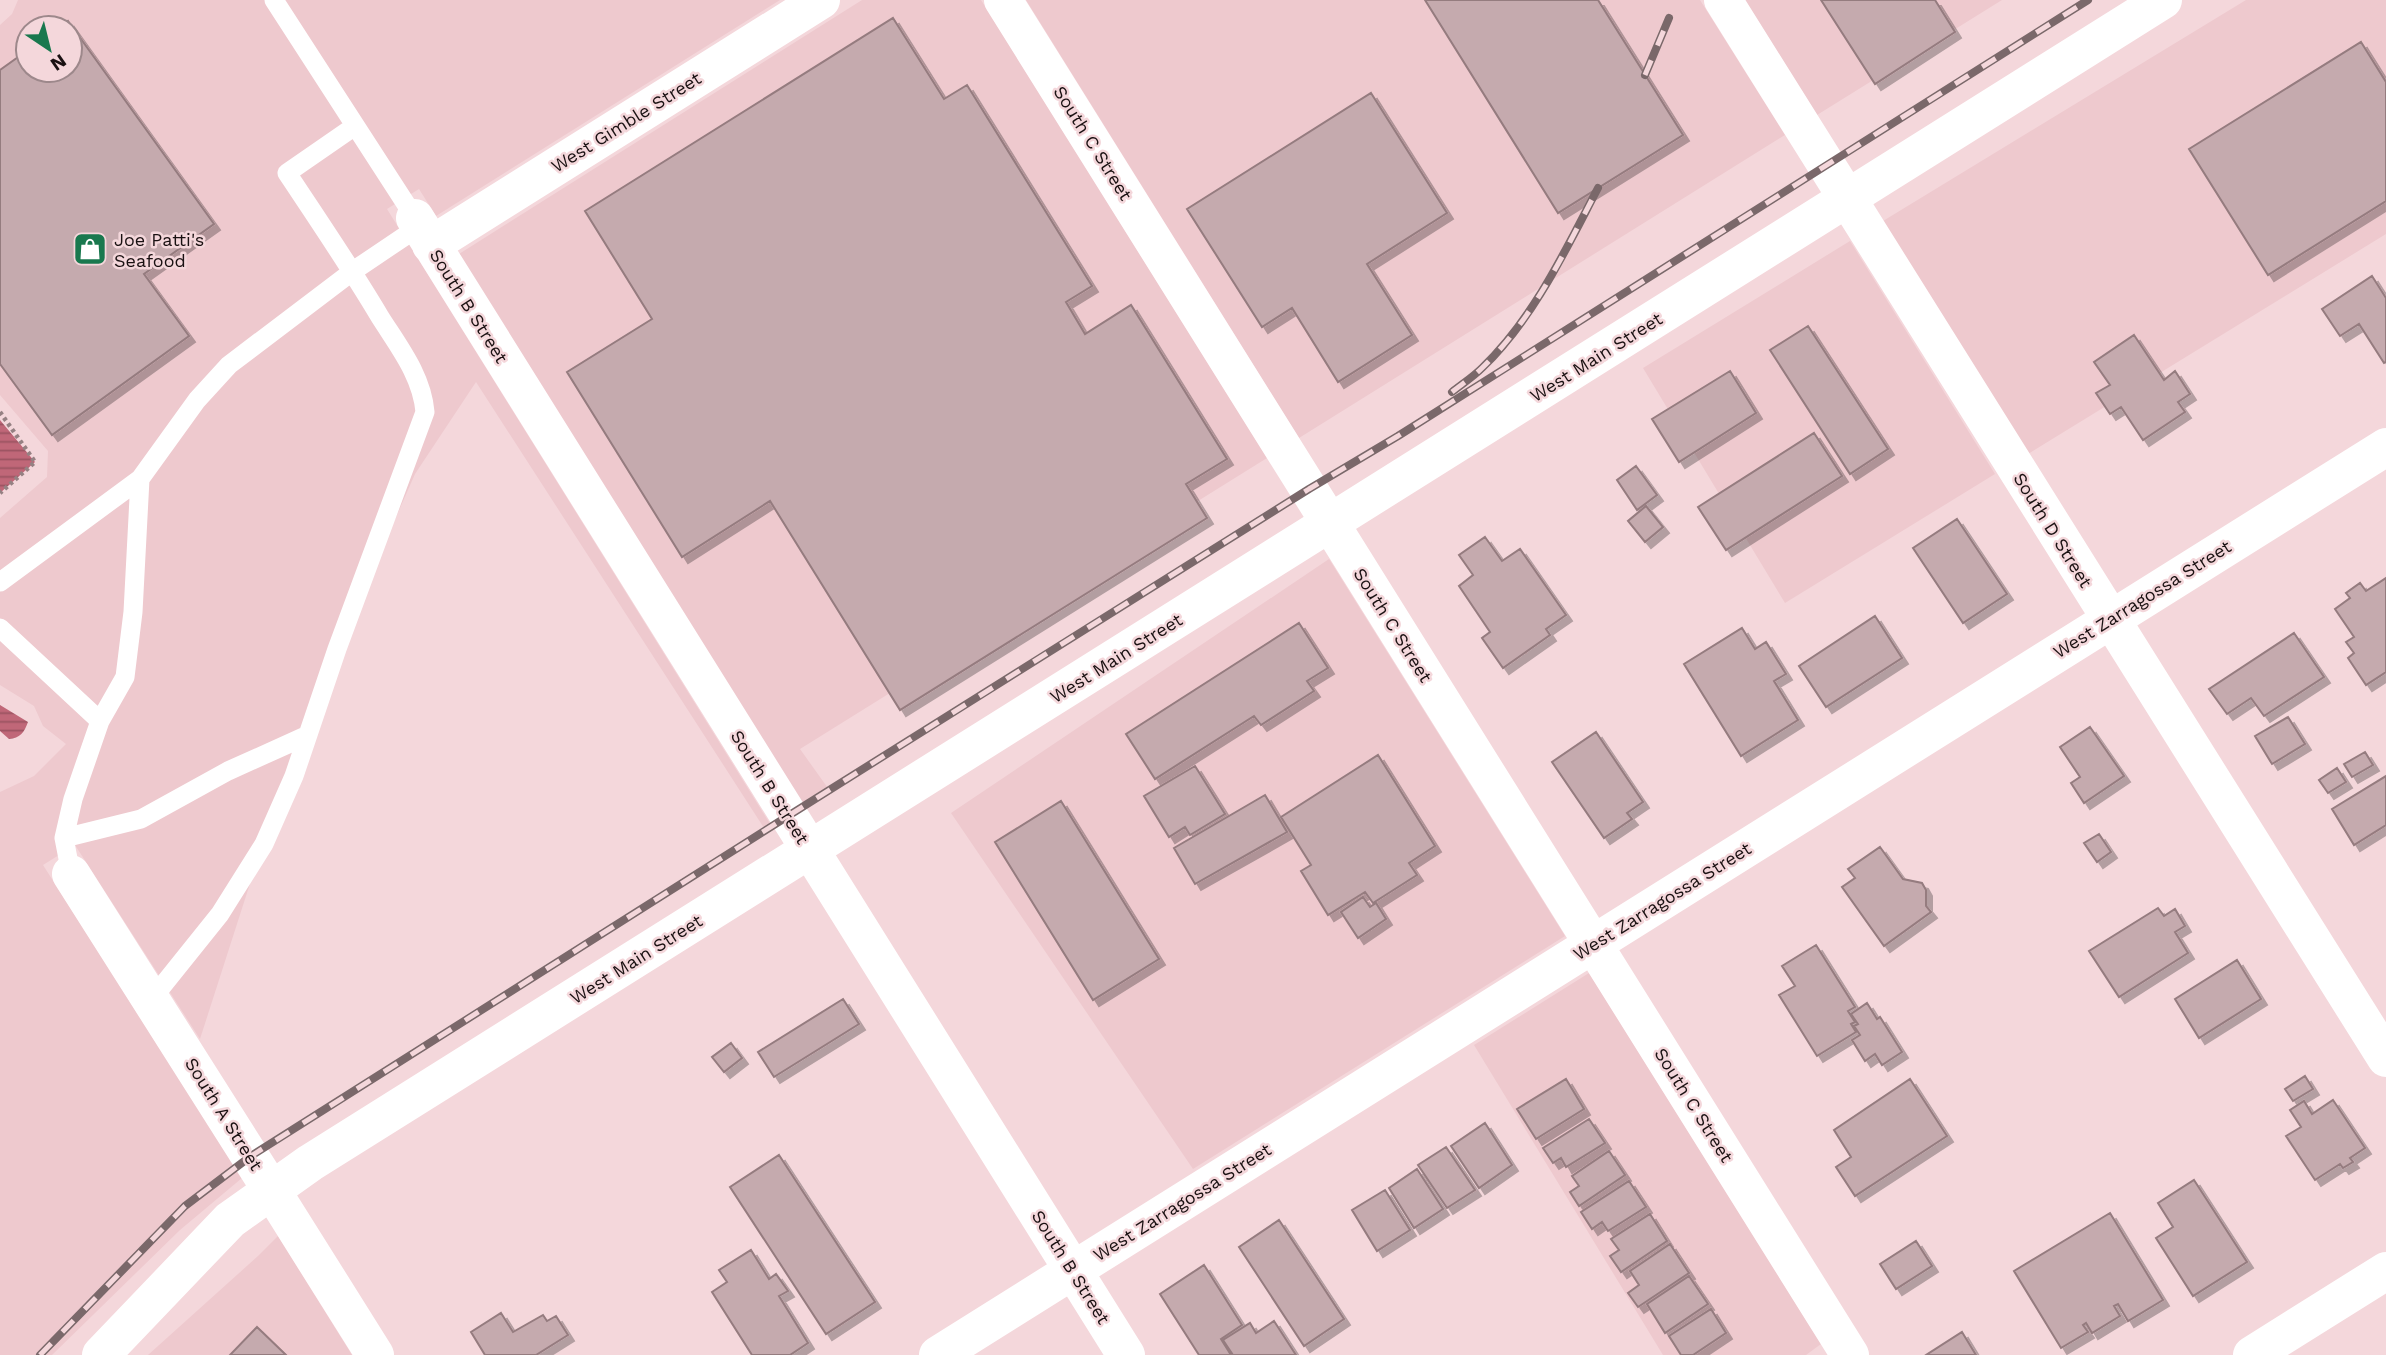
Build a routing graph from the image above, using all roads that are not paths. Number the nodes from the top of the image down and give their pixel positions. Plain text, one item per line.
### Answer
1 (274, 0) edge
2 (821, 0) edge
3 (1003, 0) edge
4 (1723, 0) edge
5 (2163, 0) edge
6 (355, 126) junction
7 (1846, 199) junction
8 (422, 230) junction
9 (353, 271) junction
10 (2386, 447) edge
11 (139, 479) junction
12 (1330, 524) junction
13 (0, 582) edge
14 (2109, 619) junction
15 (0, 628) edge
16 (100, 721) junction
17 (308, 735) junction
18 (809, 850) junction
19 (67, 856) junction
20 (1593, 944) junction
21 (152, 1000) junction
22 (2386, 1058) edge
23 (272, 1191) junction
24 (1073, 1270) junction
25 (2386, 1271) edge
26 (101, 1355) edge
27 (375, 1355) edge
28 (938, 1355) edge
29 (1126, 1355) edge
30 (1850, 1355) edge
31 (2252, 1355) edge

1 - 6 lane
2 - 8 street, West Gimble Street
3 - 12 street, South C Street
4 - 7 street, South D Street
5 - 7 street, West Main Street
6 - 8 lane
6 - 9 lane
7 - 12 street, West Main Street
7 - 14 street, South D Street
8 - 9 lane
8 - 18 street, South B Street
9 - 11 lane
9 - 17 lane
10 - 14 street, West Zarragossa Street
11 - 13 lane
11 - 16 lane
12 - 18 street, West Main Street
12 - 20 street, South C Street
14 - 20 street, West Zarragossa Street
14 - 22 street, South D Street
15 - 16 lane
16 - 19 lane
17 - 19 lane
17 - 21 lane
18 - 23 street, West Main Street
18 - 24 street, South B Street
19 - 21 street, South A Street
20 - 24 street, West Zarragossa Street
20 - 30 street, South C Street
21 - 23 street, South A Street
23 - 26 street, West Main Street
23 - 27 street, South A Street
24 - 28 street, West Zarragossa Street
24 - 29 street, South B Street
25 - 31 street

